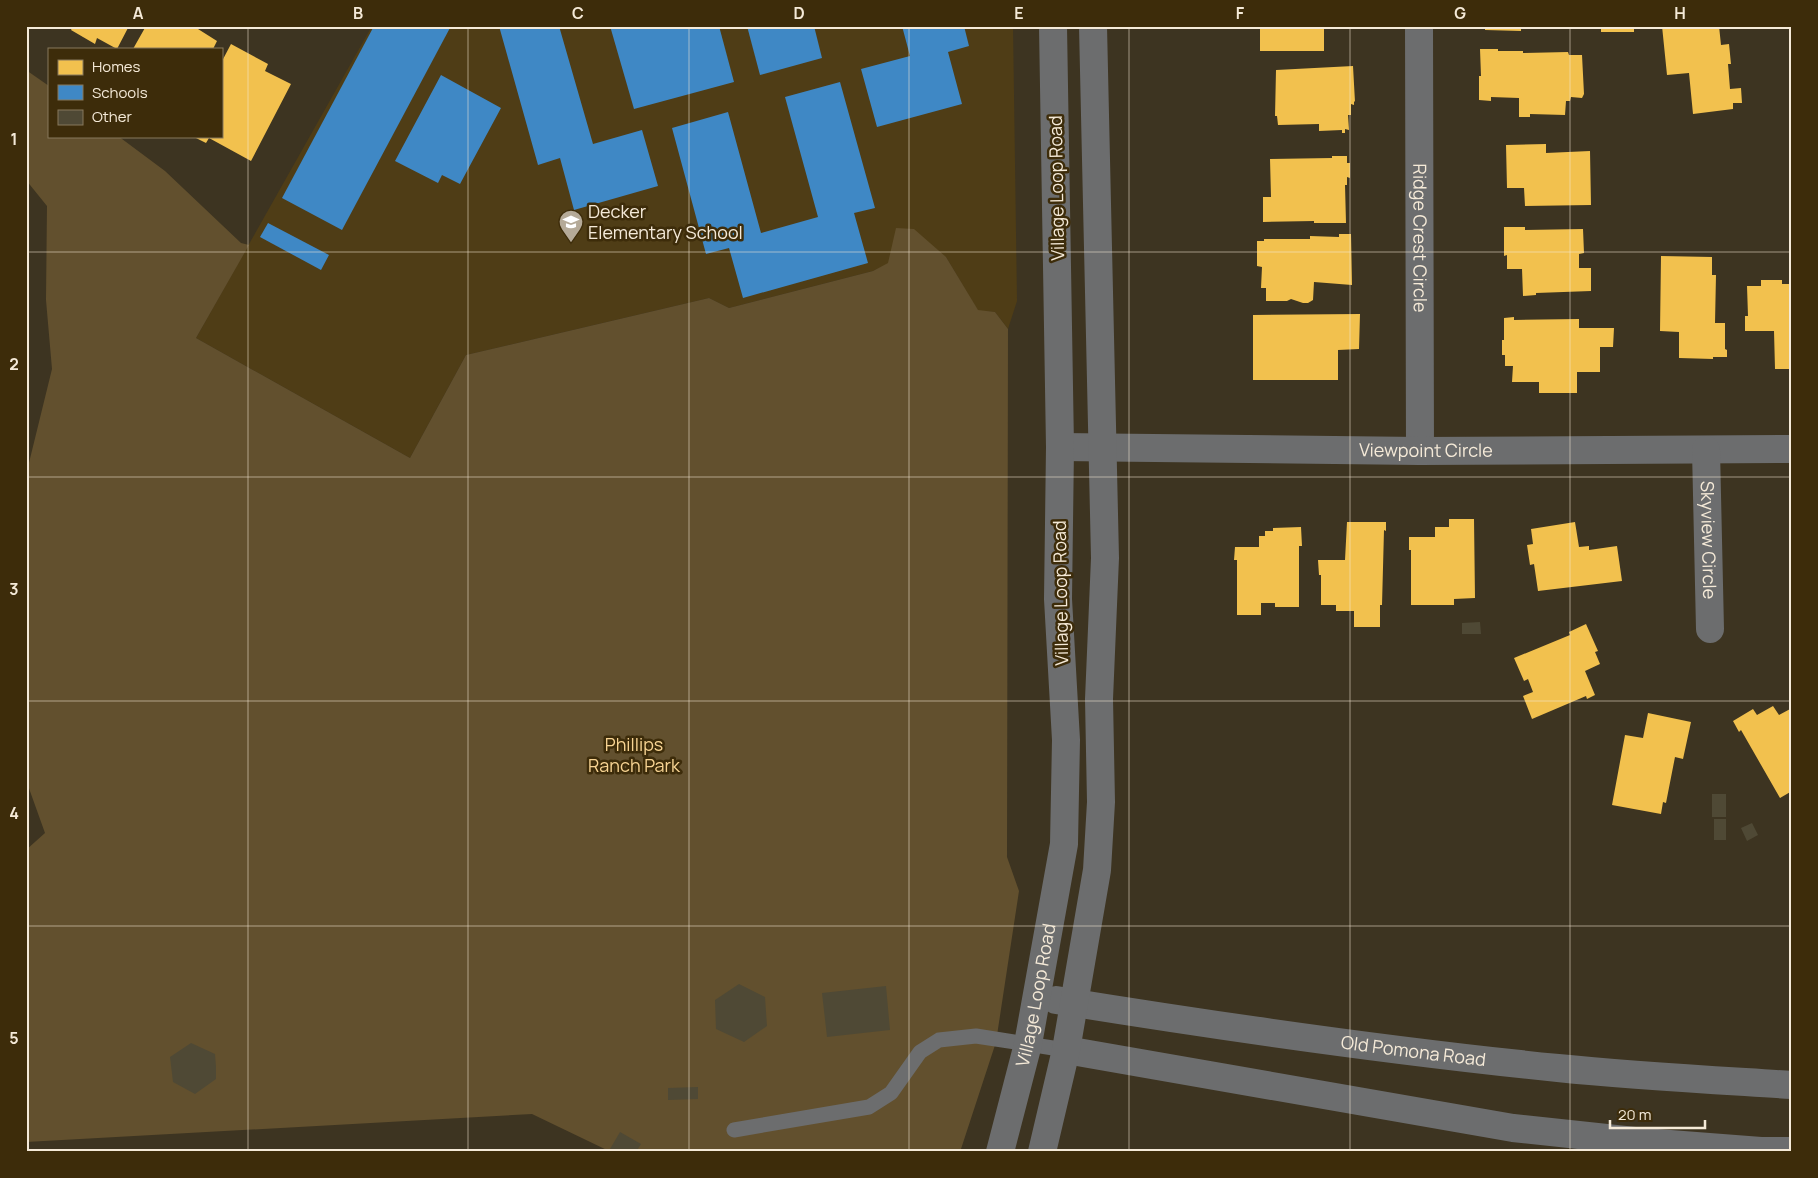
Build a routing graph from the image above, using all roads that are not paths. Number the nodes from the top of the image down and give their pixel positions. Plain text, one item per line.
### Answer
1 (1053, 26) edge
2 (1094, 26) edge
3 (1419, 26) edge
4 (1060, 447) junction
5 (1102, 448) junction
6 (1792, 449) edge
7 (1706, 450) junction
8 (1420, 451) junction
9 (1710, 629) dead end
10 (1038, 997) junction
11 (1075, 1003) junction
12 (1028, 1044) junction
13 (1066, 1050) junction
14 (1792, 1085) edge
15 (734, 1130) dead end
16 (1792, 1151) edge
17 (1000, 1152) edge
18 (1042, 1152) edge

1 - 4 street, Village Loop Road
2 - 5 street, Village Loop Road
3 - 8 street, Ridge Crest Circle
4 - 5 street, Viewpoint Circle
4 - 10 street, Village Loop Road
5 - 8 street, Viewpoint Circle
5 - 11 street, Village Loop Road
6 - 7 street, Viewpoint Circle
7 - 8 street, Viewpoint Circle
7 - 9 street, Skyview Circle
10 - 11 street, Old Pomona Road
10 - 12 street, Village Loop Road
11 - 13 street, Village Loop Road
11 - 14 street, Old Pomona Road
12 - 13 lane
12 - 15 lane
12 - 17 street, Village Loop Road
13 - 16 street
13 - 18 street, Village Loop Road

